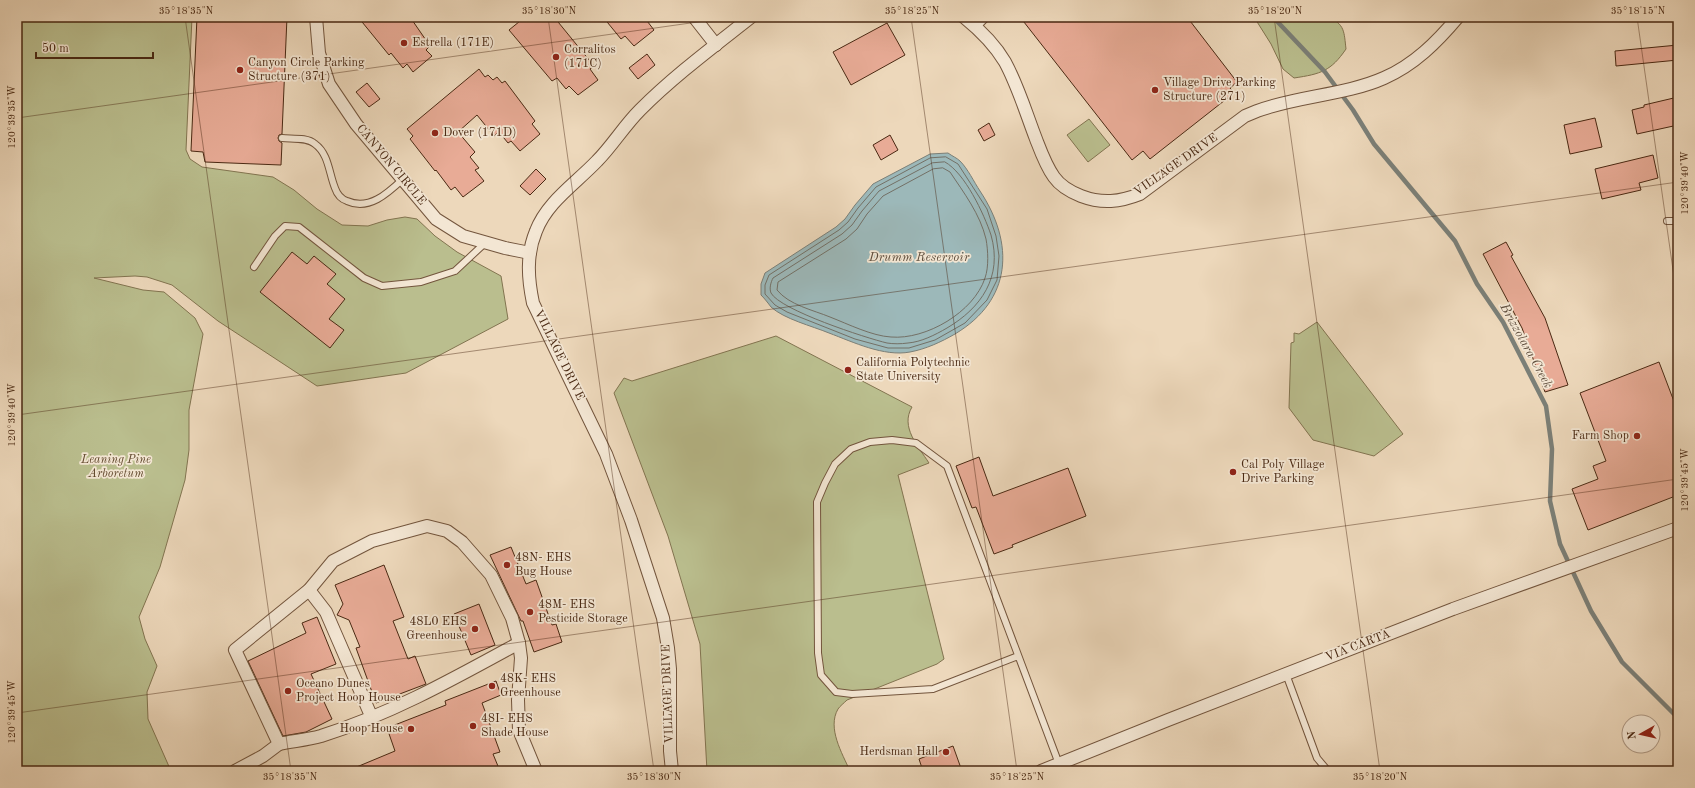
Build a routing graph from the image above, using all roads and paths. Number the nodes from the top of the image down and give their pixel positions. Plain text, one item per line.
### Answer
1 (316, 17) edge
2 (694, 17) edge
3 (751, 17) edge
4 (964, 17) edge
5 (987, 17) edge
6 (1458, 17) edge
7 (977, 27) junction
8 (716, 45) junction
9 (282, 138) dead end
10 (403, 179) junction
11 (1667, 221) dead end
12 (1678, 221) edge
13 (485, 242) junction
14 (530, 253) junction
15 (254, 267) dead end
16 (1678, 528) edge
17 (309, 590) junction
18 (519, 643) junction
19 (1018, 656) junction
20 (1286, 674) junction
21 (372, 718) junction
22 (279, 744) junction
23 (1059, 764) junction
24 (235, 771) edge
25 (536, 771) edge
26 (672, 771) edge
27 (1041, 771) edge
28 (1328, 771) edge

1 - 10 street, CANYON CIRCLE
2 - 8 street
3 - 8 street, VILLAGE DRIVE
4 - 7 street, VILLAGE DRIVE
5 - 7 lane
6 - 7 street, VILLAGE DRIVE
8 - 14 street, VILLAGE DRIVE
9 - 10 lane
10 - 13 street, CANYON CIRCLE
11 - 12 lane
13 - 14 street, CANYON CIRCLE
13 - 15 lane
14 - 26 street, VILLAGE DRIVE
16 - 20 street, VIA CARTA
17 - 18 street
17 - 21 street
17 - 22 street
18 - 21 street
18 - 25 street
19 - 19 lane
19 - 23 lane
20 - 23 street, VIA CARTA
20 - 28 lane
21 - 22 street
22 - 24 street
23 - 27 street, VIA CARTA

